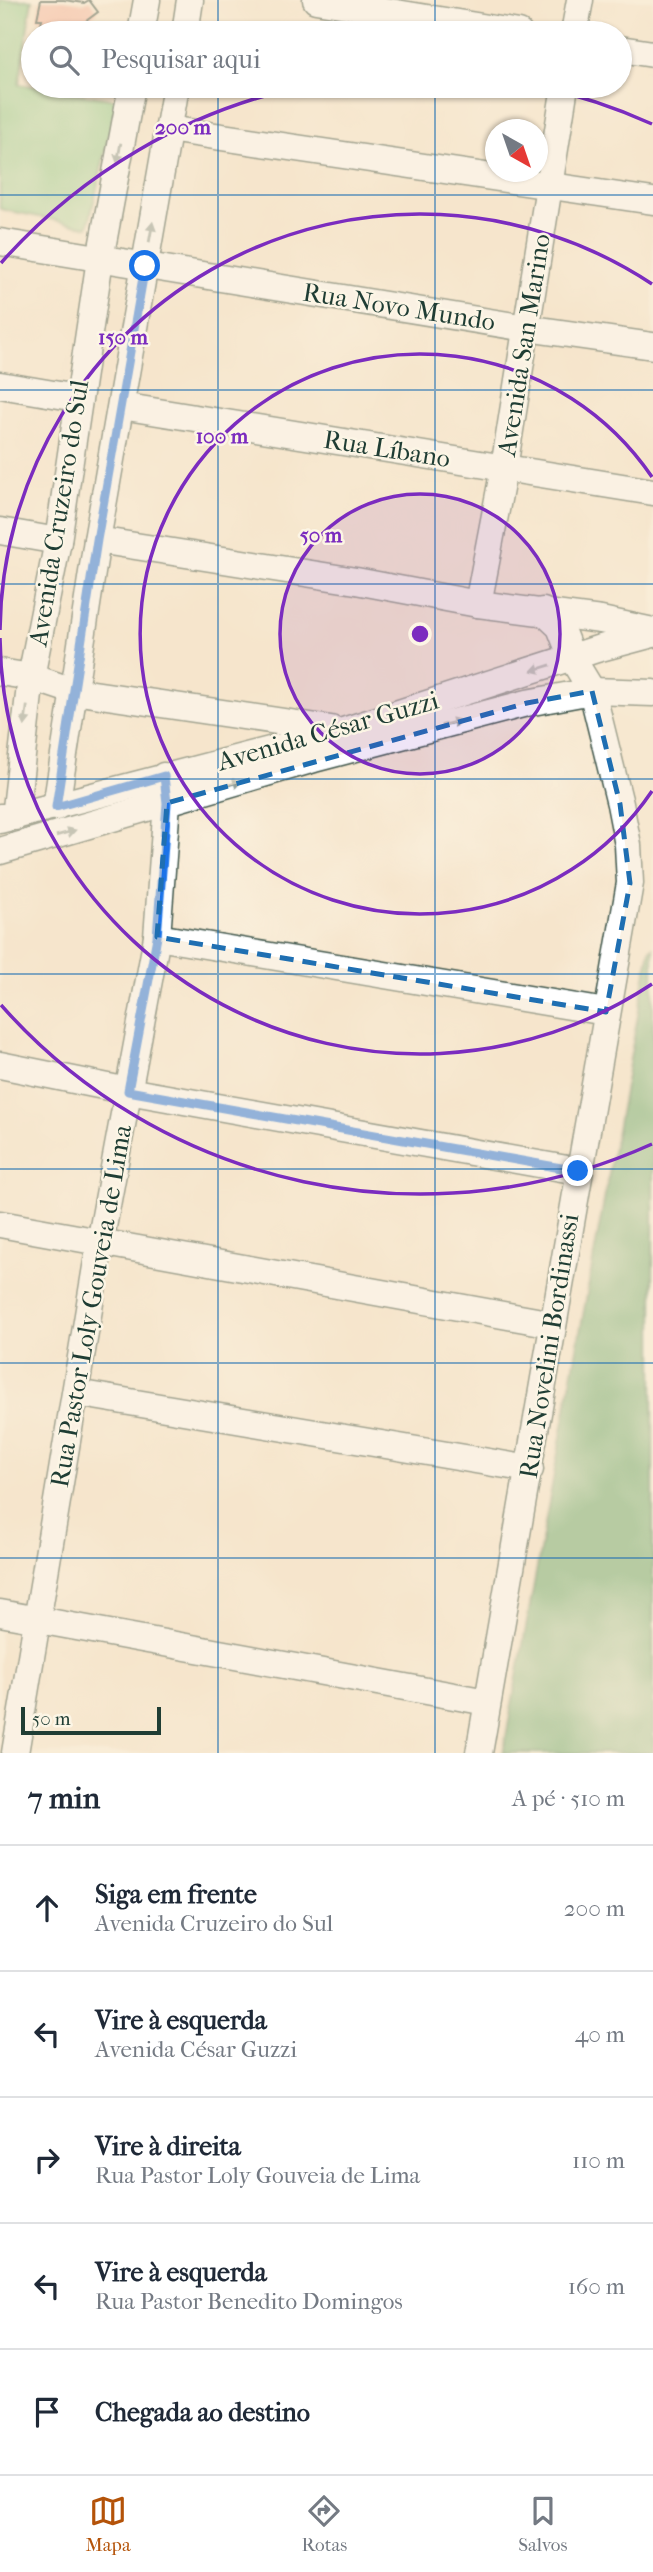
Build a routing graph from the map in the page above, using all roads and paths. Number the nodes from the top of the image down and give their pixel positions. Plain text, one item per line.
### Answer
1 (148, 0) edge
2 (190, 0) edge
3 (316, 0) edge
4 (580, 0) edge
5 (144, 21) edge
6 (187, 21) edge
7 (445, 21) edge
8 (576, 21) edge
9 (632, 51) edge
10 (653, 54) edge
11 (130, 98) edge
12 (174, 98) edge
13 (563, 98) edge
14 (169, 129) junction
15 (550, 186) junction
16 (653, 201) edge
17 (0, 242) edge
18 (100, 259) junction
19 (145, 266) junction
20 (526, 328) junction
21 (653, 345) edge
22 (0, 385) edge
23 (78, 398) junction
24 (121, 406) junction
25 (504, 468) junction
26 (653, 492) edge
27 (0, 531) edge
28 (97, 540) junction
29 (58, 541) junction
30 (478, 604) junction
31 (543, 611) junction
32 (653, 633) edge
33 (618, 643) junction
34 (572, 658) junction
35 (0, 673) edge
36 (31, 677) junction
37 (73, 691) junction
38 (592, 691) junction
39 (624, 691) junction
40 (653, 693) edge
41 (344, 731) junction
42 (164, 776) junction
43 (167, 803) junction
44 (56, 807) junction
45 (5, 818) edge
46 (0, 851) edge
47 (157, 937) junction
48 (606, 1012) junction
49 (0, 1065) edge
50 (128, 1091) junction
51 (578, 1171) junction
52 (0, 1224) edge
53 (100, 1244) junction
54 (552, 1324) junction
55 (76, 1393) junction
56 (530, 1469) junction
57 (0, 1613) edge
58 (37, 1619) junction
59 (487, 1702) junction
60 (15, 1753) edge
61 (479, 1753) edge

1 - 5 street
2 - 6 street
3 - 7 street
4 - 8 street
9 - 10 street
11 -> 18 street, Avenida Cruzeiro do Sul
12 - 14 street, Avenida Cruzeiro do Sul
13 - 15 street, Avenida San Marino
14 - 15 street
19 -> 14 street, Avenida Cruzeiro do Sul
15 - 16 street
15 - 20 street, Avenida San Marino
17 - 18 street, Rua Novo Mundo
18 - 19 street, Rua Novo Mundo
18 - 23 street, Avenida Cruzeiro do Sul
19 - 20 street, Rua Novo Mundo
19 - 24 street, Avenida Cruzeiro do Sul
20 - 21 street, Rua Novo Mundo
20 - 25 street, Avenida San Marino
22 - 23 street
23 - 29 street, Avenida Cruzeiro do Sul
24 - 25 street, Rua Líbano
24 - 28 street, Avenida Cruzeiro do Sul
25 - 26 street, Rua Líbano
25 - 30 street, Avenida San Marino
27 - 29 street
28 - 30 street
28 - 37 street, Avenida Cruzeiro do Sul
29 - 36 street, Avenida Cruzeiro do Sul
30 - 31 street
31 - 32 street
31 - 34 street, Rua Novelini Bordinassi
32 - 33 street, Avenida César Guzzi
33 - 34 street, Avenida César Guzzi
33 - 39 street
34 - 38 street, Rua Novelini Bordinassi
34 -> 41 street, Avenida César Guzzi
35 - 36 street
36 - 37 street
36 -> 45 street, Avenida Cruzeiro do Sul
37 - 41 street
37 - 44 street, Avenida Cruzeiro do Sul
38 - 39 street, Avenida César Guzzi
43 -> 38 street, Avenida César Guzzi
38 - 48 street, Rua Novelini Bordinassi
39 - 40 street, Avenida César Guzzi
41 - 42 street, Avenida César Guzzi
42 - 43 street, Rua Pastor Loly Gouveia de Lima
42 - 44 street, Avenida César Guzzi
46 -> 43 street, Avenida César Guzzi
43 - 47 street, Rua Pastor Loly Gouveia de Lima
44 - 45 street, Avenida César Guzzi
47 - 48 street
47 - 50 street, Rua Pastor Loly Gouveia de Lima
48 - 51 street, Rua Novelini Bordinassi
49 - 50 street
50 - 51 street
50 - 53 street, Rua Pastor Loly Gouveia de Lima
51 - 54 street, Rua Novelini Bordinassi
52 - 53 street
53 - 54 street
53 - 55 street, Rua Pastor Loly Gouveia de Lima
54 - 56 street, Rua Novelini Bordinassi
55 - 56 street
55 - 58 street, Rua Pastor Loly Gouveia de Lima
56 - 59 street, Rua Novelini Bordinassi
57 - 58 street
58 - 59 street
58 - 60 street, Rua Pastor Loly Gouveia de Lima
59 - 61 street, Rua Novelini Bordinassi

